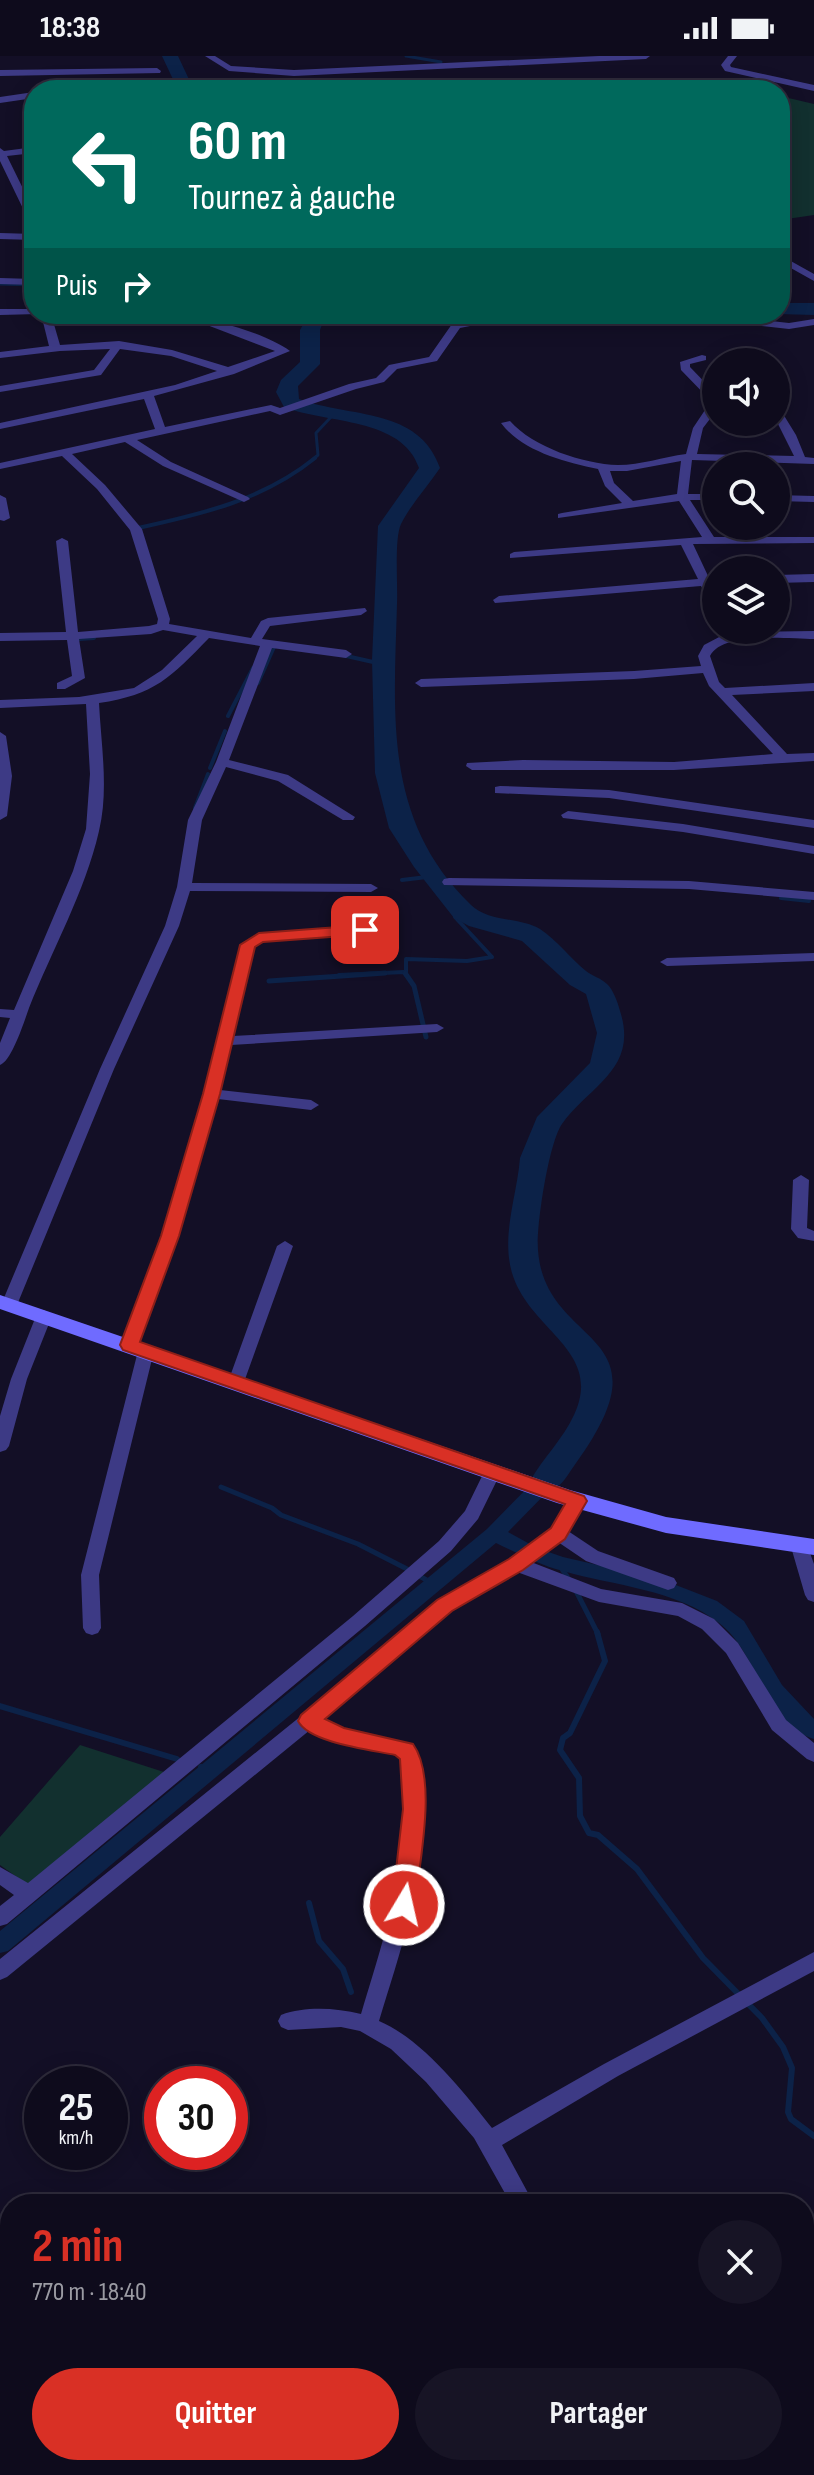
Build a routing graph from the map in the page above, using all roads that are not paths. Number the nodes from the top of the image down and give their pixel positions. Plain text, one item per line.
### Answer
1 (209, 56) edge
2 (646, 56) edge
3 (733, 56) edge
4 (472, 66) junction
5 (157, 71) dead end
6 (0, 73) edge
7 (476, 80) edge
8 (778, 80) edge
9 (790, 83) edge
10 (814, 88) edge
11 (24, 96) edge
12 (0, 100) edge
13 (24, 151) edge
14 (1, 152) edge
15 (24, 200) edge
16 (0, 236) edge
17 (24, 237) edge
18 (790, 264) edge
19 (814, 278) edge
20 (0, 281) edge
21 (24, 282) edge
22 (0, 312) edge
23 (24, 312) edge
24 (814, 322) edge
25 (49, 324) edge
26 (216, 324) edge
27 (464, 324) edge
28 (771, 324) edge
29 (119, 344) junction
30 (55, 347) junction
31 (0, 355) edge
32 (702, 358) dead end
33 (230, 372) junction
34 (702, 386) edge
35 (0, 389) edge
36 (148, 395) junction
37 (506, 423) dead end
38 (702, 423) edge
39 (0, 426) edge
40 (162, 433) junction
41 (789, 436) edge
42 (129, 440) junction
43 (65, 453) junction
44 (689, 457) junction
45 (801, 460) junction
46 (814, 461) edge
47 (0, 466) edge
48 (603, 468) junction
49 (682, 497) junction
50 (702, 497) edge
51 (0, 498) edge
52 (790, 498) edge
53 (244, 499) dead end
54 (814, 499) edge
55 (629, 504) junction
56 (562, 516) dead end
57 (4, 518) dead end
58 (814, 540) edge
59 (62, 541) dead end
60 (685, 541) junction
61 (711, 542) junction
62 (514, 556) dead end
63 (702, 566) edge
64 (814, 578) edge
65 (790, 579) edge
66 (702, 582) edge
67 (499, 600) dead end
68 (361, 611) dead end
69 (162, 626) junction
70 (206, 634) junction
71 (790, 634) edge
72 (814, 635) edge
73 (72, 636) junction
74 (0, 637) edge
75 (260, 643) junction
76 (713, 644) edge
77 (346, 654) dead end
78 (708, 669) junction
79 (421, 683) dead end
80 (61, 686) dead end
81 (814, 687) edge
82 (722, 692) junction
83 (92, 698) junction
84 (0, 704) edge
85 (0, 736) edge
86 (782, 756) junction
87 (814, 757) edge
88 (222, 762) junction
89 (472, 766) dead end
90 (500, 790) dead end
91 (568, 815) dead end
92 (0, 816) edge
93 (348, 817) dead end
94 (814, 824) edge
95 (814, 850) edge
96 (449, 882) dead end
97 (184, 887) junction
98 (371, 888) dead end
99 (814, 896) edge
100 (365, 930) dead end
101 (814, 957) edge
102 (667, 962) dead end
103 (0, 1013) edge
104 (21, 1015) junction
105 (437, 1028) dead end
106 (224, 1041) junction
107 (0, 1060) edge
108 (212, 1094) junction
109 (311, 1105) dead end
110 (801, 1180) dead end
111 (814, 1236) edge
112 (285, 1246) dead end
113 (4, 1303) edge
114 (44, 1316) junction
115 (138, 1348) junction
116 (236, 1382) junction
117 (0, 1446) edge
118 (500, 1474) junction
119 (571, 1499) junction
120 (558, 1533) junction
121 (807, 1547) edge
122 (516, 1564) junction
123 (668, 1583) dead end
124 (814, 1595) edge
125 (92, 1628) dead end
126 (308, 1721) junction
127 (814, 1754) edge
128 (0, 1875) edge
129 (29, 1894) junction
130 (0, 1918) edge
131 (814, 1961) edge
132 (0, 1971) edge
133 (288, 2021) dead end
134 (368, 2023) junction
135 (489, 2141) junction
136 (518, 2194) edge

1 - 4 street
2 - 4 street
3 - 8 street
4 - 7 street
5 - 6 street
9 - 10 street
11 - 12 street
13 - 14 street
14 - 15 street
16 - 17 street
18 - 19 street
20 - 21 street
22 - 23 street
24 - 28 street
25 - 30 street
26 - 33 street
27 - 40 street
29 - 30 street
29 - 33 street
29 - 35 street
30 - 31 street
32 - 34 street
33 - 36 street
36 - 39 street
36 - 40 street
37 - 48 street
38 - 44 street
40 - 42 street
41 - 45 street
42 - 43 street
42 - 53 street
43 - 47 street
43 - 69 street
44 - 45 street
44 - 48 street
44 - 49 street
45 - 46 street
48 - 55 street
49 - 50 street
49 - 55 street
49 - 61 street
51 - 57 street
52 - 54 street
55 - 56 street
58 - 61 street
59 - 73 street
60 - 61 street
60 - 62 street
60 - 63 street
64 - 65 street
66 - 67 street
68 - 75 street
69 - 70 street
69 - 73 street
70 - 75 street
70 - 83 street
71 - 72 street
73 - 74 street
73 - 80 street
75 - 77 street
75 - 88 street
76 - 78 street
78 - 79 street
78 - 82 street
81 - 82 street
82 - 86 street
83 - 84 street
83 - 104 street
85 - 92 street
86 - 87 street
86 - 89 street
88 - 93 street
88 - 97 street
90 - 94 street
91 - 95 street
96 - 99 street
97 - 98 street
97 - 113 street
100 - 106 street
101 - 102 street
103 - 104 street
104 - 107 street
105 - 106 street
106 - 108 street
108 - 109 street
108 - 115 street
110 - 111 street
112 - 116 street
113 - 114 main road
114 - 115 main road
114 - 117 street
115 - 116 main road
115 - 125 street
116 - 118 main road
118 - 119 main road
118 - 129 street
119 - 120 street
119 - 121 main road
120 - 122 street
120 - 123 street
121 - 124 street
122 - 126 street
122 - 127 street
126 - 132 street
126 - 134 street
128 - 129 street
129 - 130 street
131 - 135 street
133 - 134 street
134 - 135 street
135 - 136 street

